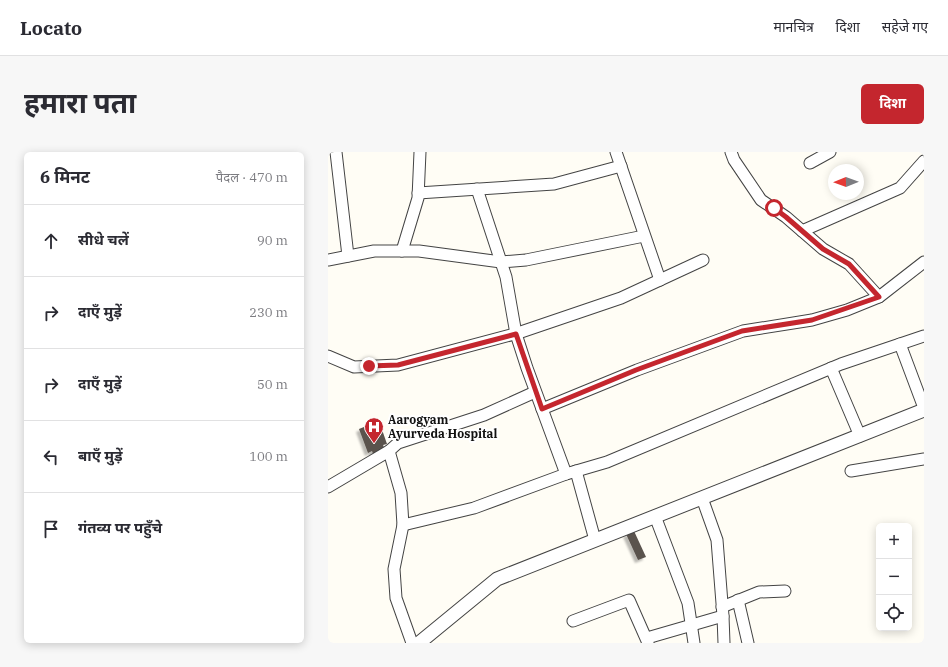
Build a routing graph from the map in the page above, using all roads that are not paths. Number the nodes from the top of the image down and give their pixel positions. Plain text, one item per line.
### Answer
1 (336, 152) edge
2 (420, 152) edge
3 (616, 152) edge
4 (731, 152) edge
5 (830, 152) edge
6 (924, 161) edge
7 (810, 163) dead end
8 (621, 166) junction
9 (477, 188) junction
10 (418, 193) junction
11 (802, 231) junction
12 (644, 236) junction
13 (402, 251) junction
14 (348, 256) junction
15 (328, 260) edge
16 (703, 260) dead end
17 (501, 262) junction
18 (924, 262) edge
19 (660, 280) junction
20 (879, 297) junction
21 (516, 334) junction
22 (924, 336) edge
23 (900, 344) junction
24 (328, 356) edge
25 (831, 368) junction
26 (535, 392) junction
27 (542, 409) junction
28 (922, 412) edge
29 (860, 436) junction
30 (389, 451) junction
31 (924, 459) edge
32 (851, 471) dead end
33 (571, 472) junction
34 (328, 487) edge
35 (702, 498) junction
36 (656, 516) junction
37 (403, 525) junction
38 (595, 540) junction
39 (785, 591) dead end
40 (738, 600) junction
41 (722, 611) junction
42 (573, 621) dead end
43 (692, 624) junction
44 (424, 641) edge
45 (648, 641) edge
46 (412, 643) edge
47 (694, 643) edge
48 (724, 643) edge
49 (748, 643) edge

1 - 14 street
2 - 10 street
3 - 8 street
4 - 11 street
5 - 7 street
6 - 11 street
8 - 9 street
8 - 12 street
9 - 10 street
9 - 17 street
10 - 13 street
11 - 20 street
12 - 17 street
12 - 19 street
13 - 14 street
13 - 17 street
14 - 15 street
16 - 19 street
17 - 21 street
18 - 20 street
19 - 21 street
20 - 27 street
21 - 24 street
21 - 26 street
22 - 23 street
23 - 25 street
23 - 28 street
25 - 29 street
25 - 33 street
26 - 27 street
26 - 30 street
27 - 33 street
28 - 29 street
29 - 35 street
30 - 34 street
30 - 37 street
31 - 32 street
33 - 37 street
33 - 38 street
35 - 36 street
35 - 41 street
36 - 38 street
36 - 43 street
37 - 46 street
38 - 44 street
39 - 40 street
40 - 41 street
40 - 49 street
41 - 43 street
41 - 48 street
42 - 45 street
43 - 45 street
43 - 47 street

